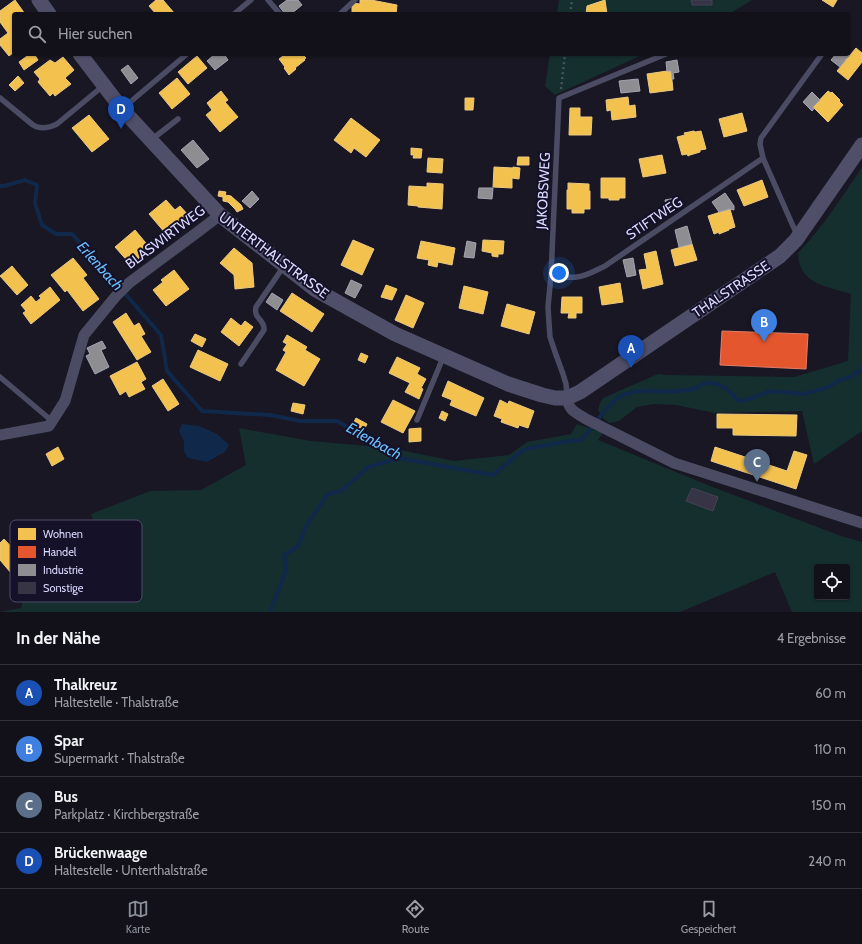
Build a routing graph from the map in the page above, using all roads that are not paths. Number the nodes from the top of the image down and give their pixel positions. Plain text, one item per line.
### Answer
1 (39, 0) edge
2 (251, 0) edge
3 (268, 0) edge
4 (355, 0) edge
5 (48, 12) edge
6 (236, 12) edge
7 (278, 12) edge
8 (342, 12) edge
9 (81, 56) edge
10 (185, 56) edge
11 (661, 56) edge
12 (821, 56) edge
13 (103, 86) junction
14 (0, 98) edge
15 (122, 109) junction
16 (178, 119) dead end
17 (151, 140) junction
18 (862, 145) edge
19 (763, 158) junction
20 (220, 215) junction
21 (799, 237) junction
22 (284, 266) junction
23 (551, 276) junction
24 (443, 355) junction
25 (241, 364) dead end
26 (0, 377) edge
27 (567, 398) junction
28 (417, 420) dead end
29 (52, 421) junction
30 (0, 435) edge
31 (862, 523) edge

1 - 5 street
2 - 6 lane
3 - 7 lane
4 - 8 lane
9 - 13 street, UNTERTHALSTRASSE
10 - 15 lane
11 - 23 lane, JAKOBSWEG
12 - 19 lane
13 - 14 lane
13 - 15 street, UNTERTHALSTRASSE
15 - 17 street, UNTERTHALSTRASSE
16 - 17 lane
17 - 20 street, UNTERTHALSTRASSE
18 - 21 street, THALSTRASSE
19 - 21 lane
19 - 23 lane, STIFTWEG
20 - 22 street, UNTERTHALSTRASSE
20 - 29 street, BLASWIRTWEG
21 - 27 street, THALSTRASSE
22 - 24 street, UNTERTHALSTRASSE
22 - 25 lane
23 - 27 lane, JAKOBSWEG
24 - 27 street, UNTERTHALSTRASSE
24 - 28 lane
26 - 29 lane
27 - 31 street
29 - 30 street

